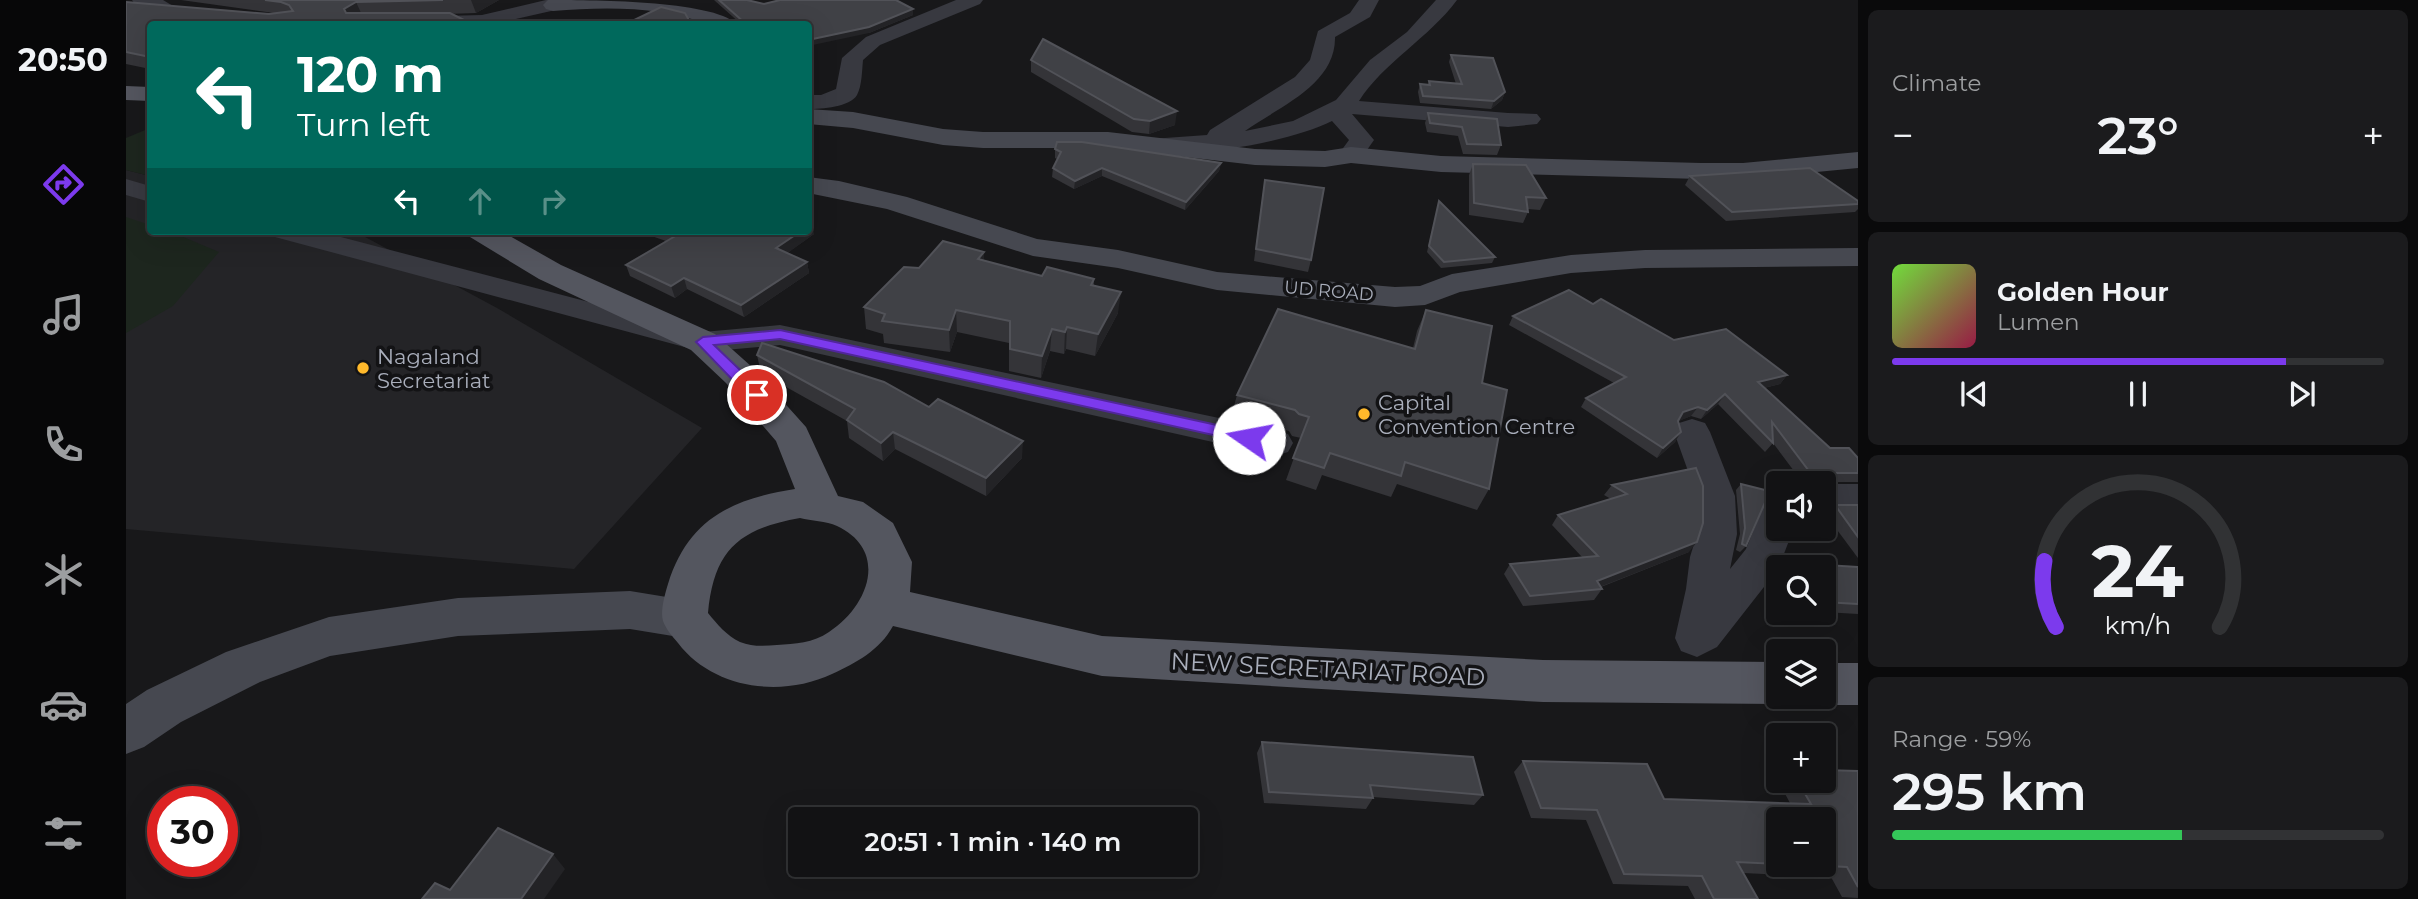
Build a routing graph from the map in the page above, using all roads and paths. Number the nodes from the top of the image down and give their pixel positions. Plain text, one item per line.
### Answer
1 (142, 0) edge
2 (973, 0) edge
3 (1369, 0) edge
4 (1447, 0) edge
5 (555, 3) edge
6 (126, 6) edge
7 (163, 6) junction
8 (185, 10) edge
9 (482, 21) edge
10 (717, 21) edge
11 (126, 93) edge
12 (147, 94) edge
13 (812, 102) edge
14 (1342, 109) junction
15 (812, 116) edge
16 (1529, 119) dead end
17 (1191, 143) junction
18 (1160, 144) junction
19 (1350, 155) junction
20 (1858, 160) edge
21 (812, 186) edge
22 (126, 187) edge
23 (147, 193) edge
24 (300, 235) edge
25 (487, 235) edge
26 (1858, 257) edge
27 (703, 342) junction
28 (1692, 432) dead end
29 (1275, 443) dead end
30 (1836, 498) edge
31 (1858, 498) edge
32 (822, 505) junction
33 (1769, 541) edge
34 (884, 605) junction
35 (685, 620) junction
36 (1696, 660) junction
37 (1766, 680) edge
38 (1836, 684) edge
39 (1858, 684) edge
40 (126, 731) edge

1 - 7 street
2 - 13 street
3 - 17 street
4 - 14 street
5 - 9 street
5 - 10 main road
6 - 7 street
7 - 8 street
11 - 12 main road
14 - 16 street
14 - 17 street
14 - 19 street
15 - 18 main road
17 - 18 street
18 - 19 main road
19 - 20 main road
21 - 26 main road, UD ROAD
22 - 23 street
24 - 27 street
25 - 27 main road
27 - 29 street
27 - 32 main road
28 - 36 street
30 - 31 street
32 - 34 main road
32 - 35 main road
33 - 36 street
34 - 35 main road
34 - 36 main road, NEW SECRETARIAT ROAD
35 - 40 main road
36 - 37 main road, NEW SECRETARIAT ROAD
38 - 39 main road

